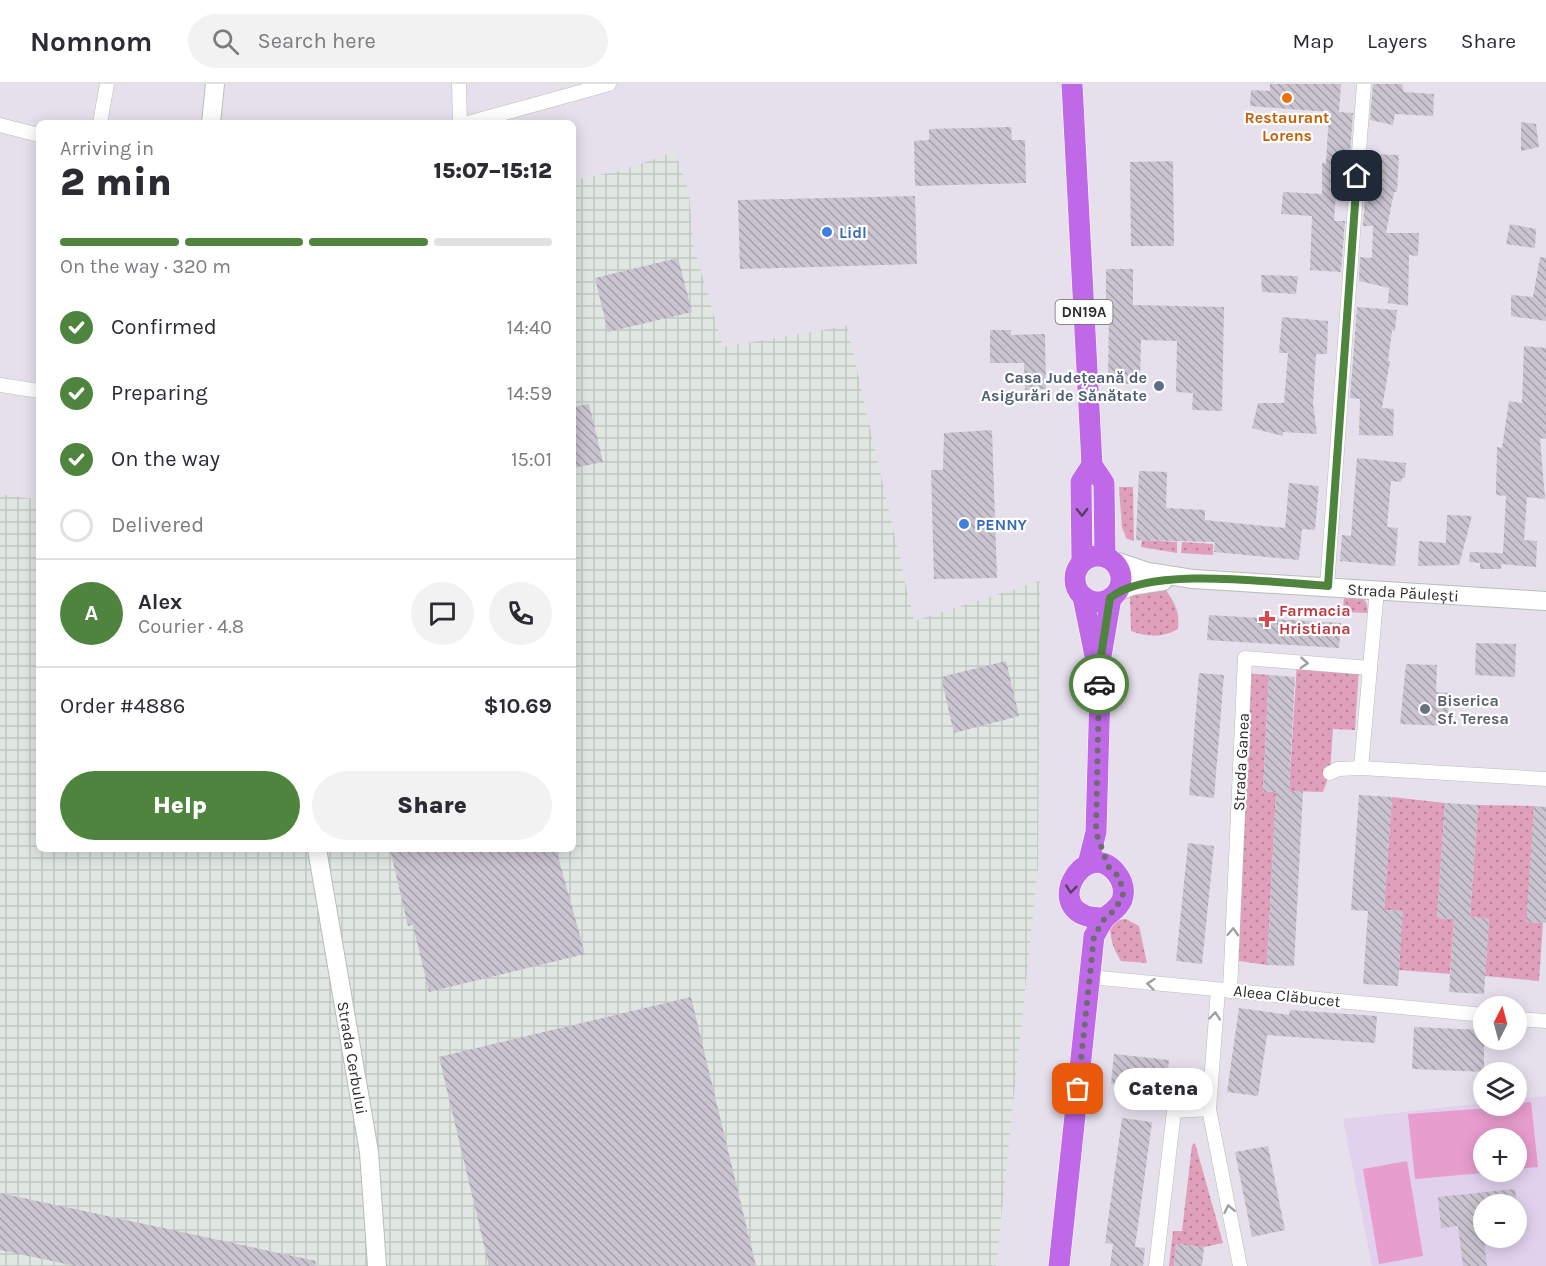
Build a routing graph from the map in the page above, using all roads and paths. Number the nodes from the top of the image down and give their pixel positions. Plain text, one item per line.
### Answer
1 (107, 84) edge
2 (215, 84) edge
3 (459, 84) edge
4 (609, 84) edge
5 (1072, 84) edge
6 (1364, 84) edge
7 (591, 86) edge
8 (101, 120) edge
9 (211, 120) edge
10 (460, 120) edge
11 (478, 120) edge
12 (0, 125) edge
13 (36, 134) edge
14 (0, 385) edge
15 (36, 391) edge
16 (1092, 465) junction
17 (1108, 558) junction
18 (1082, 561) junction
19 (1189, 578) junction
20 (1328, 586) junction
21 (1377, 590) junction
22 (1113, 596) junction
23 (1083, 597) junction
24 (1546, 601) edge
25 (1370, 668) junction
26 (1099, 683) junction
27 (1361, 768) junction
28 (1330, 773) dead end
29 (1546, 779) edge
30 (318, 852) edge
31 (1098, 865) junction
32 (1084, 915) junction
33 (1105, 918) junction
34 (1094, 936) junction
35 (1090, 977) junction
36 (1224, 990) junction
37 (1473, 1015) edge
38 (1527, 1020) edge
39 (1546, 1021) edge
40 (1209, 1109) junction
41 (376, 1266) edge
42 (1059, 1266) edge
43 (1156, 1266) edge
44 (1240, 1266) edge

1 - 8 street
2 - 9 main road
3 - 10 street
4 - 7 street
5 - 16 main road, DN19A
6 - 20 street
7 - 11 street
12 - 13 street
14 - 15 street
16 - 17 main road, DN19A
16 -> 18 main road, DN19A
17 - 18 main road
17 - 19 main road, Strada Păulești
17 - 22 main road
18 - 23 main road
19 - 20 main road, Strada Păulești
19 - 22 main road, Strada Păulești
20 - 21 main road, Strada Păulești
21 - 24 main road, Strada Păulești
21 - 25 street
22 - 23 main road
22 - 26 main road
23 - 26 main road
25 - 27 street
36 -> 25 street, Strada Ganea
26 - 31 main road
27 - 28 street
27 - 29 street
30 - 41 main road, Strada Cerbului
31 -> 32 main road
31 - 33 main road
32 - 33 main road
32 - 34 main road
33 - 34 main road
34 - 35 main road
36 -> 35 street, Aleea Clăbucet
35 - 42 main road
36 - 37 street, Aleea Clăbucet
40 -> 36 street, Strada Ganea
38 - 39 street
40 - 43 street
44 -> 40 street, Strada Ganea

